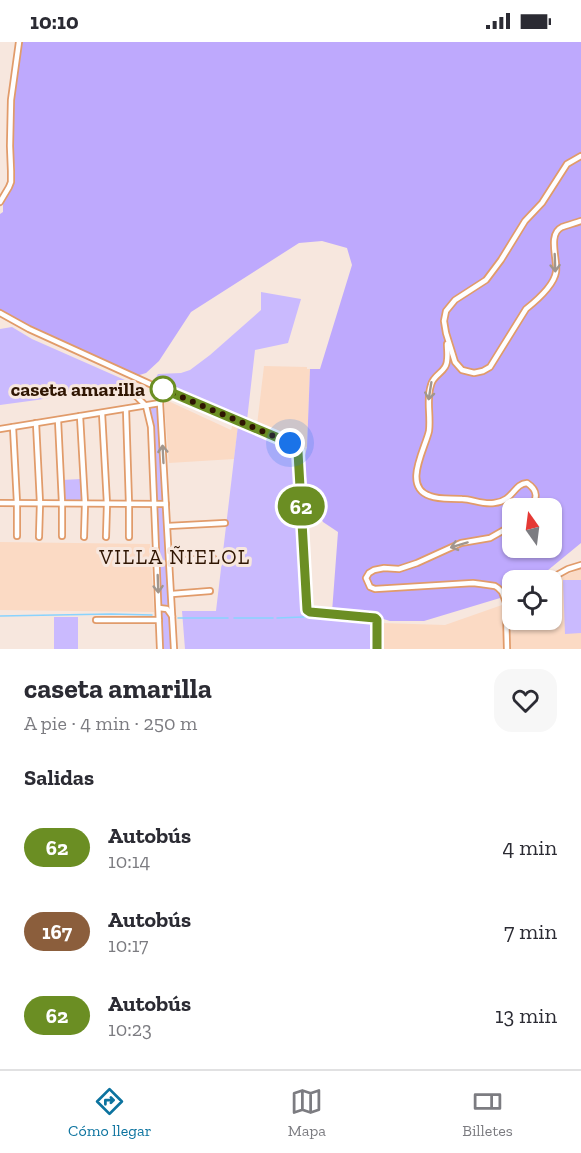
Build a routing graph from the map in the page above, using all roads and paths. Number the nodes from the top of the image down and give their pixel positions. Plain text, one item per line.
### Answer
1 (19, 42) edge
2 (581, 156) edge
3 (0, 202) edge
4 (581, 221) edge
5 (0, 313) edge
6 (447, 338) junction
7 (163, 389) junction
8 (133, 393) dead end
9 (160, 404) junction
10 (146, 406) junction
11 (126, 409) junction
12 (102, 413) junction
13 (80, 416) junction
14 (58, 420) junction
15 (36, 423) junction
16 (13, 427) junction
17 (0, 429) edge
18 (507, 498) edge
19 (536, 498) edge
20 (502, 501) edge
21 (0, 503) edge
22 (17, 503) junction
23 (40, 503) junction
24 (62, 504) junction
25 (85, 504) junction
26 (107, 504) junction
27 (129, 504) junction
28 (154, 504) junction
29 (166, 504) junction
30 (225, 523) dead end
31 (168, 526) junction
32 (502, 531) edge
33 (17, 536) dead end
34 (62, 536) dead end
35 (39, 537) dead end
36 (84, 537) dead end
37 (106, 537) dead end
38 (129, 537) dead end
39 (213, 558) dead end
40 (170, 561) junction
41 (581, 565) edge
42 (562, 572) edge
43 (210, 591) dead end
44 (502, 592) edge
45 (172, 594) junction
46 (159, 608) junction
47 (173, 618) junction
48 (96, 620) dead end
49 (159, 620) junction
50 (507, 630) edge
51 (160, 649) edge
52 (174, 649) edge
53 (377, 649) edge
54 (507, 649) edge

1 - 3 street
2 - 6 street
4 -> 6 street
5 - 7 street
6 -> 20 street
7 - 9 street
7 - 53 street
8 - 10 street
9 - 10 street
29 -> 9 street
10 - 11 street
10 - 28 street
11 - 12 street
11 - 27 street
12 - 13 street
12 - 26 street
13 - 14 street
13 - 25 street
14 - 15 street
14 - 24 street
15 - 16 street
15 - 23 street
16 - 17 street
16 - 22 street
18 -> 19 street
21 - 22 street
22 - 23 street
22 - 33 street
23 - 24 street
23 - 35 street
24 - 25 street
24 - 34 street
25 - 26 street
25 - 36 street
26 - 27 street
26 - 37 street
27 - 28 street
27 - 38 street
28 - 29 street
28 -> 46 street
29 - 31 street
30 - 31 street
31 - 40 street
32 -> 44 street
39 - 40 street
40 - 45 street
41 - 42 street
43 - 45 street
45 - 47 street
46 - 47 street
46 - 49 street
47 - 52 street
48 - 49 street
49 - 51 street
50 - 54 street

